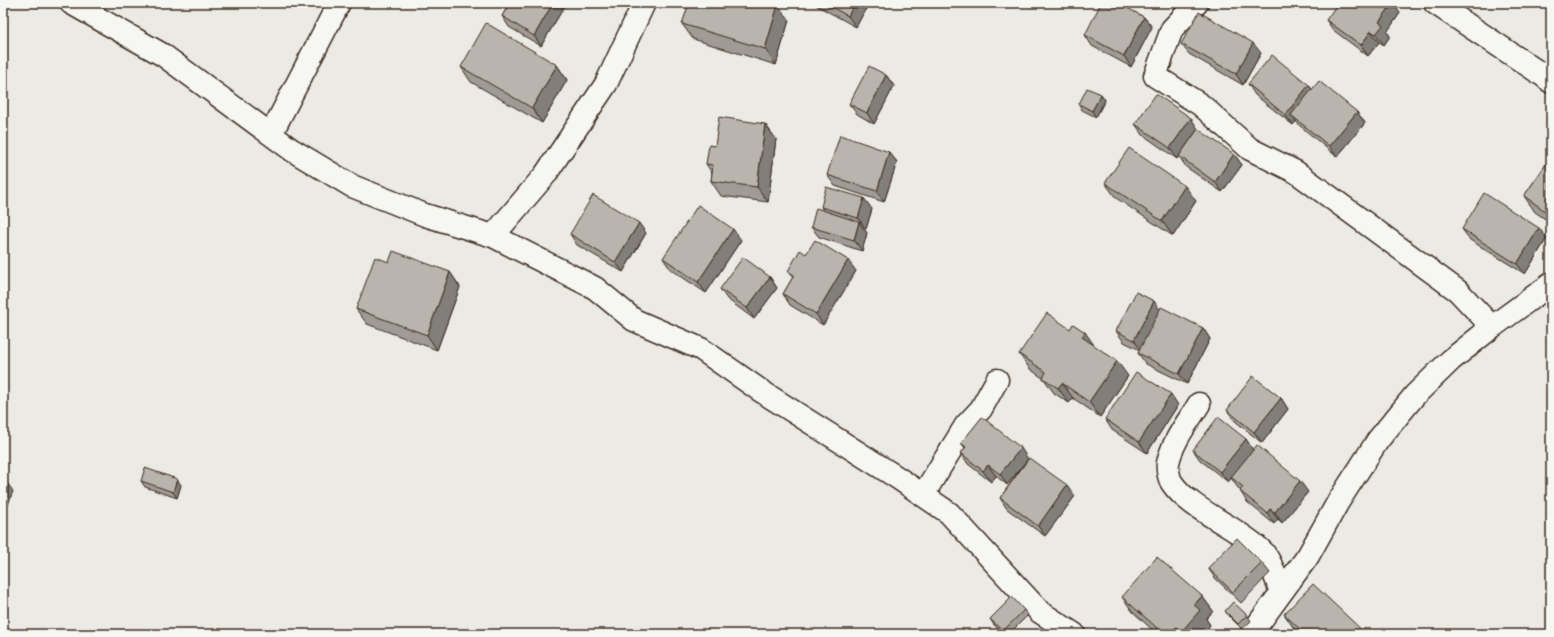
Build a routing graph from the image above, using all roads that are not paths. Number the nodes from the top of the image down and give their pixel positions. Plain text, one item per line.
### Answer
1 (71, 3) edge
2 (338, 3) edge
3 (644, 3) edge
4 (1197, 3) edge
5 (1434, 3) edge
6 (1551, 82) edge
7 (271, 134) junction
8 (493, 236) junction
9 (1551, 284) edge
10 (1492, 327) junction
11 (997, 380) dead end
12 (1199, 404) dead end
13 (923, 495) junction
14 (1281, 593) junction
15 (1074, 634) edge
16 (1250, 634) edge

1 - 7 street
2 - 7 street
3 - 8 street
4 - 10 street
5 - 6 street
7 - 8 street
8 - 13 street
9 - 10 street
10 - 14 street
11 - 13 street
12 - 14 street
13 - 15 street
14 - 16 street

